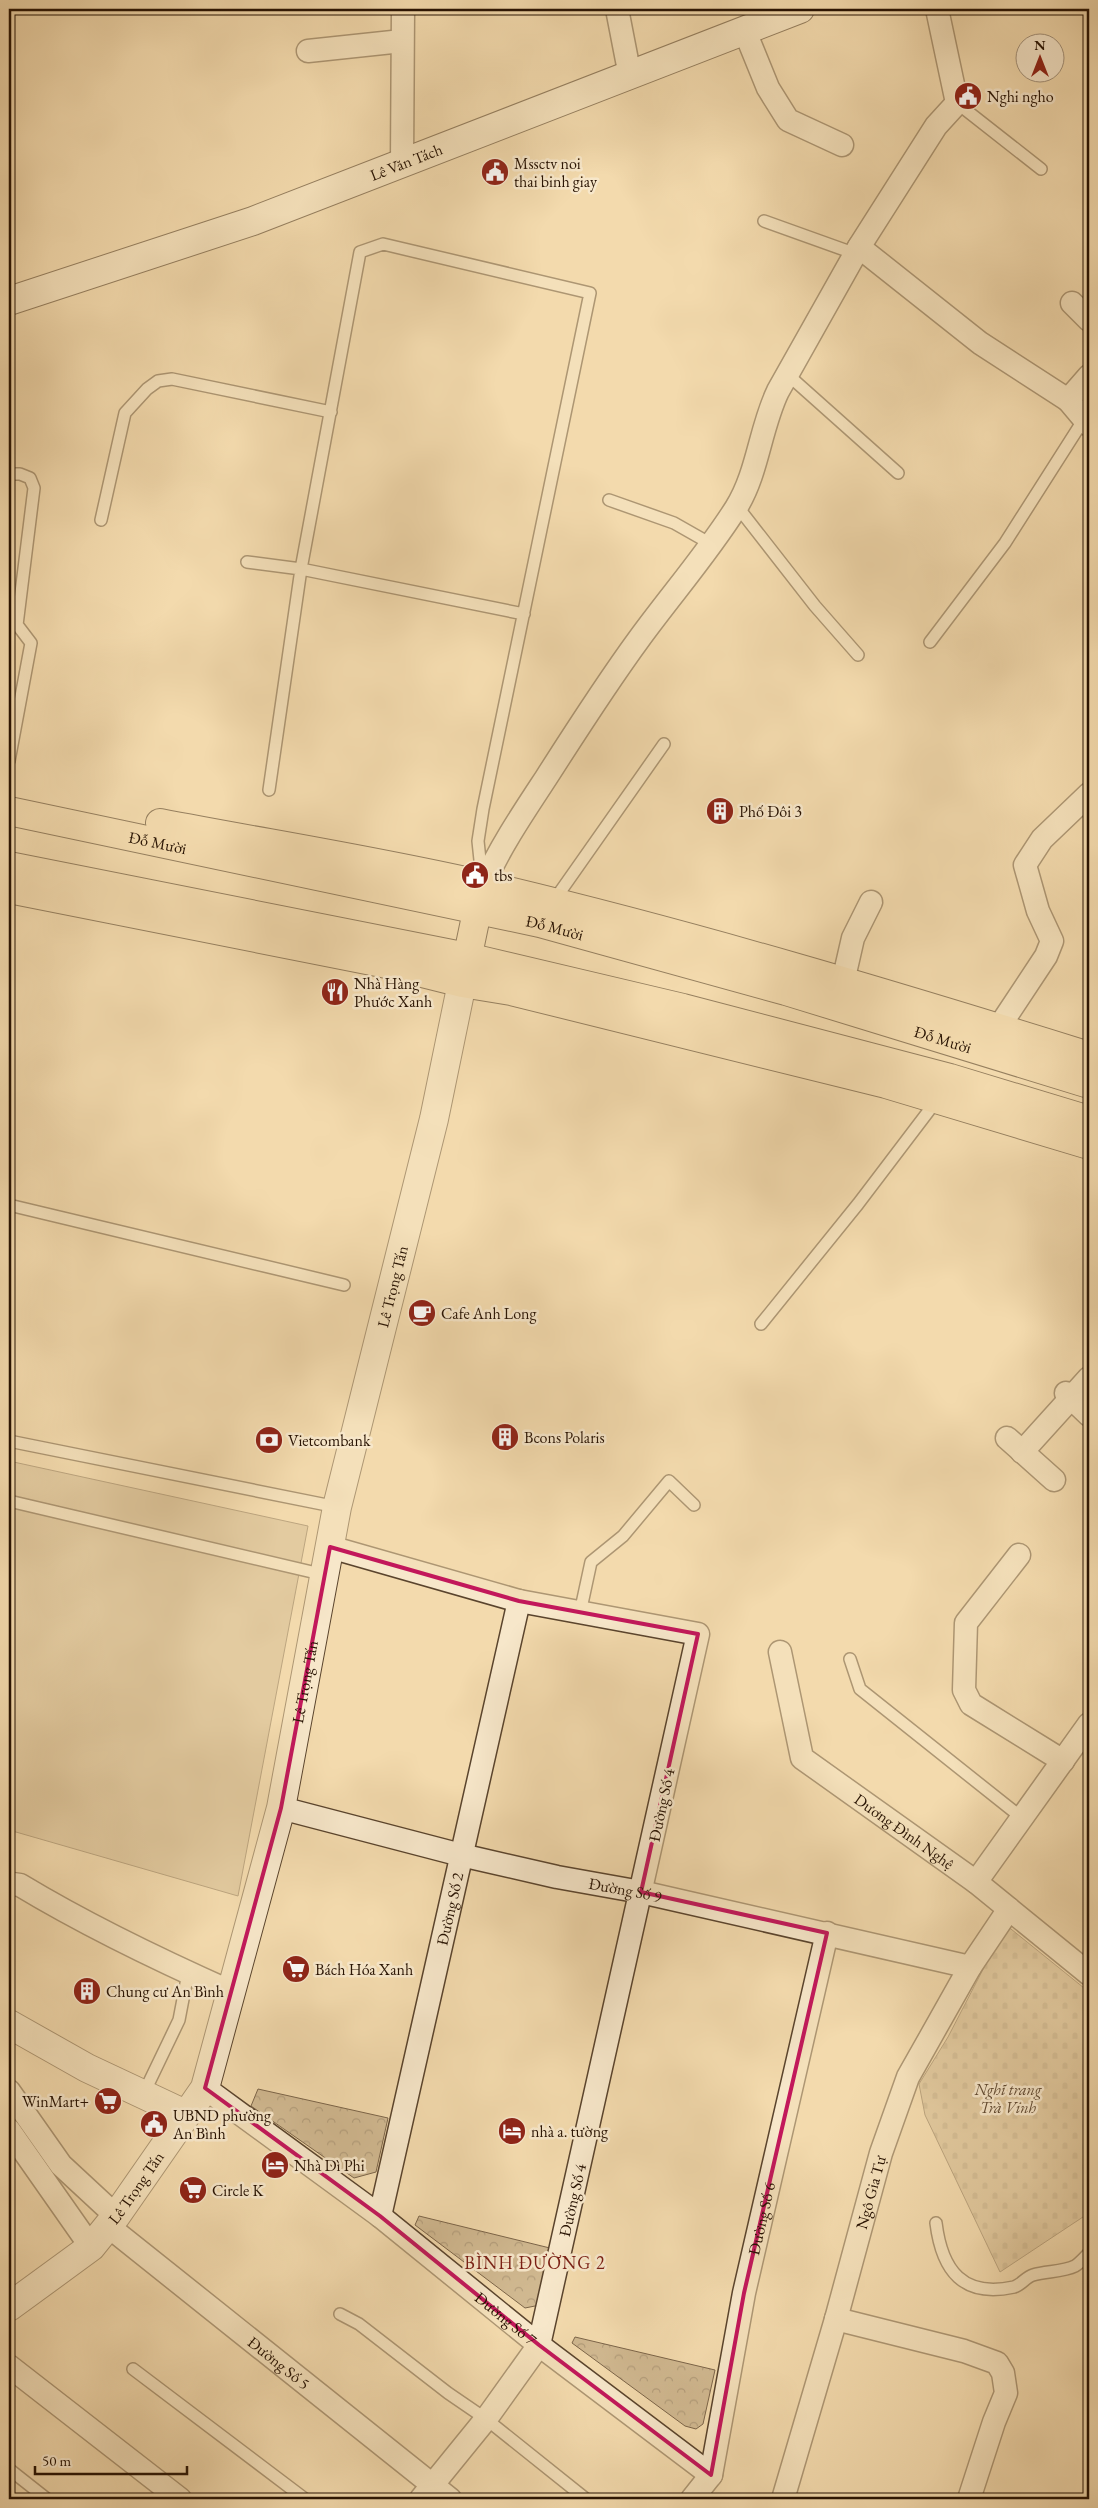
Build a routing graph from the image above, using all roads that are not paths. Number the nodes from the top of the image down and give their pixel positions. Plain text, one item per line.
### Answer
1 (402, 9) edge
2 (617, 9) edge
3 (800, 9) edge
4 (937, 9) edge
5 (744, 29) junction
6 (402, 41) junction
7 (308, 51) dead end
8 (630, 76) junction
9 (957, 103) junction
10 (842, 145) dead end
11 (402, 162) junction
12 (1041, 169) dead end
13 (764, 221) dead end
14 (857, 251) junction
15 (9, 301) edge
16 (1072, 303) dead end
17 (1089, 320) edge
18 (787, 374) junction
19 (1089, 376) edge
20 (1068, 400) junction
21 (331, 412) junction
22 (1087, 422) edge
23 (898, 473) dead end
24 (9, 474) edge
25 (609, 500) dead end
26 (737, 506) junction
27 (101, 520) dead end
28 (711, 544) junction
29 (247, 562) dead end
30 (301, 570) junction
31 (9, 614) edge
32 (524, 614) junction
33 (17, 625) junction
34 (930, 642) dead end
35 (858, 655) dead end
36 (664, 744) dead end
37 (9, 762) edge
38 (269, 790) dead end
39 (1089, 794) edge
40 (9, 795) edge
41 (9, 811) edge
42 (9, 866) edge
43 (9, 888) edge
44 (480, 898) junction
45 (553, 902) junction
46 (871, 902) dead end
47 (465, 970) junction
48 (841, 980) junction
49 (1000, 1029) junction
50 (1089, 1056) edge
51 (1089, 1084) edge
52 (938, 1098) junction
53 (1089, 1120) edge
54 (1089, 1145) edge
55 (9, 1205) edge
56 (344, 1284) dead end
57 (761, 1324) dead end
58 (1089, 1378) edge
59 (1069, 1395) junction
60 (1089, 1414) edge
61 (9, 1441) edge
62 (1054, 1480) dead end
63 (9, 1500) edge
64 (694, 1505) dead end
65 (337, 1507) junction
66 (330, 1546) junction
67 (1019, 1555) dead end
68 (325, 1575) junction
69 (518, 1601) junction
70 (580, 1613) junction
71 (780, 1652) dead end
72 (850, 1659) dead end
73 (1089, 1724) edge
74 (1064, 1760) junction
75 (281, 1808) junction
76 (1022, 1818) junction
77 (461, 1855) junction
78 (976, 1882) junction
79 (9, 1886) edge
80 (641, 1892) junction
81 (1009, 1909) junction
82 (826, 1933) junction
83 (970, 1967) junction
84 (188, 1973) junction
85 (1089, 1974) edge
86 (231, 1992) junction
87 (9, 2024) edge
88 (205, 2088) junction
89 (9, 2090) edge
90 (143, 2095) junction
91 (185, 2114) junction
92 (9, 2130) edge
93 (380, 2216) junction
94 (112, 2221) junction
95 (936, 2223) dead end
96 (91, 2247) junction
97 (1089, 2253) edge
98 (9, 2307) edge
99 (340, 2314) dead end
100 (836, 2319) junction
101 (539, 2345) junction
102 (9, 2366) edge
103 (133, 2369) dead end
104 (486, 2419) junction
105 (9, 2470) edge
106 (711, 2475) junction
107 (427, 2492) edge
108 (47, 2499) edge
109 (180, 2499) edge
110 (305, 2499) edge
111 (450, 2499) edge
112 (586, 2499) edge
113 (692, 2499) edge
114 (783, 2499) edge
115 (969, 2499) edge

1 - 6 street
2 - 8 street
3 - 5 street, Lê Văn Tách
4 - 9 street
5 - 8 street, Lê Văn Tách
5 - 10 street
6 - 7 street
6 - 11 street
8 - 11 street, Lê Văn Tách
9 - 12 lane
9 - 14 street
11 - 15 street, Lê Văn Tách
13 - 14 lane
14 - 18 street
14 - 20 street
16 - 17 street
18 - 23 lane
18 - 26 street
19 - 20 street
20 - 22 street
21 - 27 lane
21 - 30 lane
21 - 32 lane
22 - 34 lane
24 - 33 lane
25 - 28 lane
26 - 28 street
26 - 35 lane
28 - 44 street
29 - 30 lane
30 - 32 lane
30 - 38 lane
31 - 33 lane
32 - 44 lane
33 - 37 lane
36 - 45 lane
39 - 49 street
40 - 44 highway, Đỗ Mười
41 - 44 highway, Đỗ Mười
42 - 47 highway
43 - 47 highway
44 - 45 highway, Đỗ Mười
44 - 47 highway
44 - 51 highway, Đỗ Mười
45 - 48 highway, Đỗ Mười
46 - 48 street
47 - 52 highway
47 - 53 highway
47 - 65 street, Lê Trọng Tấn
48 - 49 highway, Đỗ Mười
49 - 50 highway, Đỗ Mười
52 - 54 highway
52 - 57 lane
55 - 56 lane
58 - 59 street
59 - 60 street
59 - 62 street
61 - 65 lane
63 - 68 lane
64 - 70 lane
65 - 66 street, Lê Trọng Tấn
66 - 68 street, Lê Trọng Tấn
66 - 69 street, Đường Số 4
67 - 74 street
68 - 75 street, Lê Trọng Tấn
69 - 70 street, Đường Số 4
69 - 77 street, Đường Số 2
70 - 80 street, Đường Số 4
71 - 78 street, Dương Đình Nghệ
72 - 76 lane
73 - 74 street
74 - 76 street
75 - 77 street, Đường Số 9
75 - 86 street, Lê Trọng Tấn
76 - 78 street
77 - 80 street, Đường Số 9
77 - 93 street, Đường Số 2
78 - 81 street, Dương Đình Nghệ
79 - 84 street
80 - 82 street, Đường Số 9
80 - 101 street, Đường Số 4
81 - 83 street, Ngô Gia Tự
81 - 85 street, Dương Đình Nghệ
82 - 83 street, Đường Số 9
82 - 106 street, Đường Số 6
83 - 100 street, Ngô Gia Tự
84 - 86 street
84 - 90 lane
86 - 88 street, Lê Trọng Tấn
87 - 90 street
88 - 91 street, Lê Trọng Tấn
88 - 93 street, Đường Số 7
89 - 94 street, Đường Số 5
90 - 91 street
91 - 94 street, Lê Trọng Tấn
92 - 96 street
93 - 101 street, Đường Số 7
94 - 96 street, Lê Trọng Tấn
94 - 107 street, Đường Số 5
95 - 97 lane
96 - 98 street, Lê Trọng Tấn
99 - 104 lane
100 - 114 street, Ngô Gia Tự
100 - 115 street
101 - 104 street
101 - 106 street, Đường Số 7
102 - 109 street
103 - 110 lane
104 - 107 street
104 - 112 lane
105 - 108 lane
106 - 113 street, Đường Số 6
107 - 111 street, Đường Số 5

